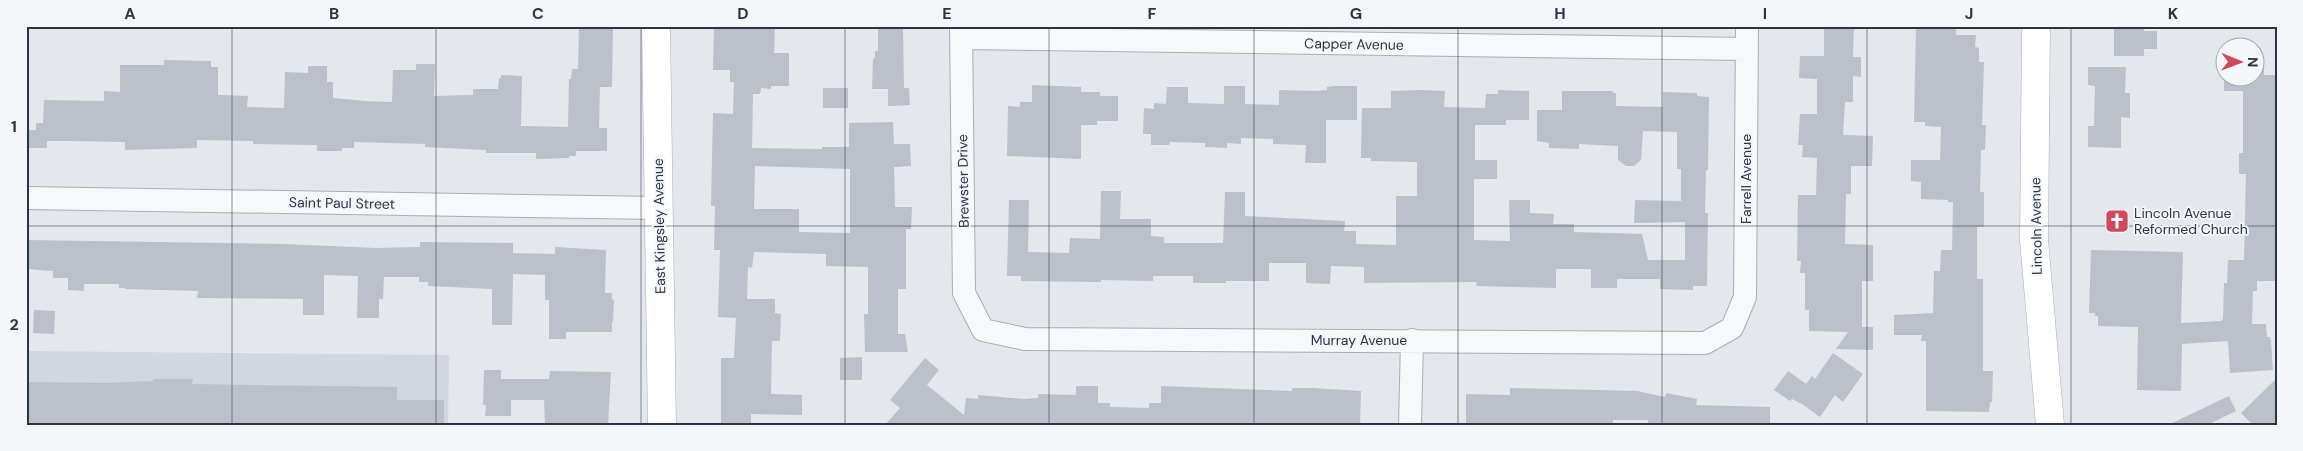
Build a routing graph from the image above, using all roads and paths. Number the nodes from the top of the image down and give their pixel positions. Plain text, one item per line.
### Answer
1 (656, 26) edge
2 (1747, 26) edge
3 (2036, 26) edge
4 (961, 32) edge
5 (1746, 50) junction
6 (26, 198) edge
7 (658, 208) junction
8 (1732, 328) joint
9 (983, 330) joint
10 (1412, 340) junction
11 (662, 425) edge
12 (1410, 425) edge
13 (2050, 425) edge

1 - 7 street, East Kingsley Avenue
2 - 5 street, Farrell Avenue
3 - 13 street, Lincoln Avenue
4 - 5 street, Capper Avenue
4 - 9 street, Brewster Drive
5 - 8 street, Farrell Avenue
6 - 7 street, Saint Paul Street
7 - 11 street, East Kingsley Avenue
8 - 10 street, Murray Avenue
9 - 10 street, Murray Avenue
10 - 12 street

